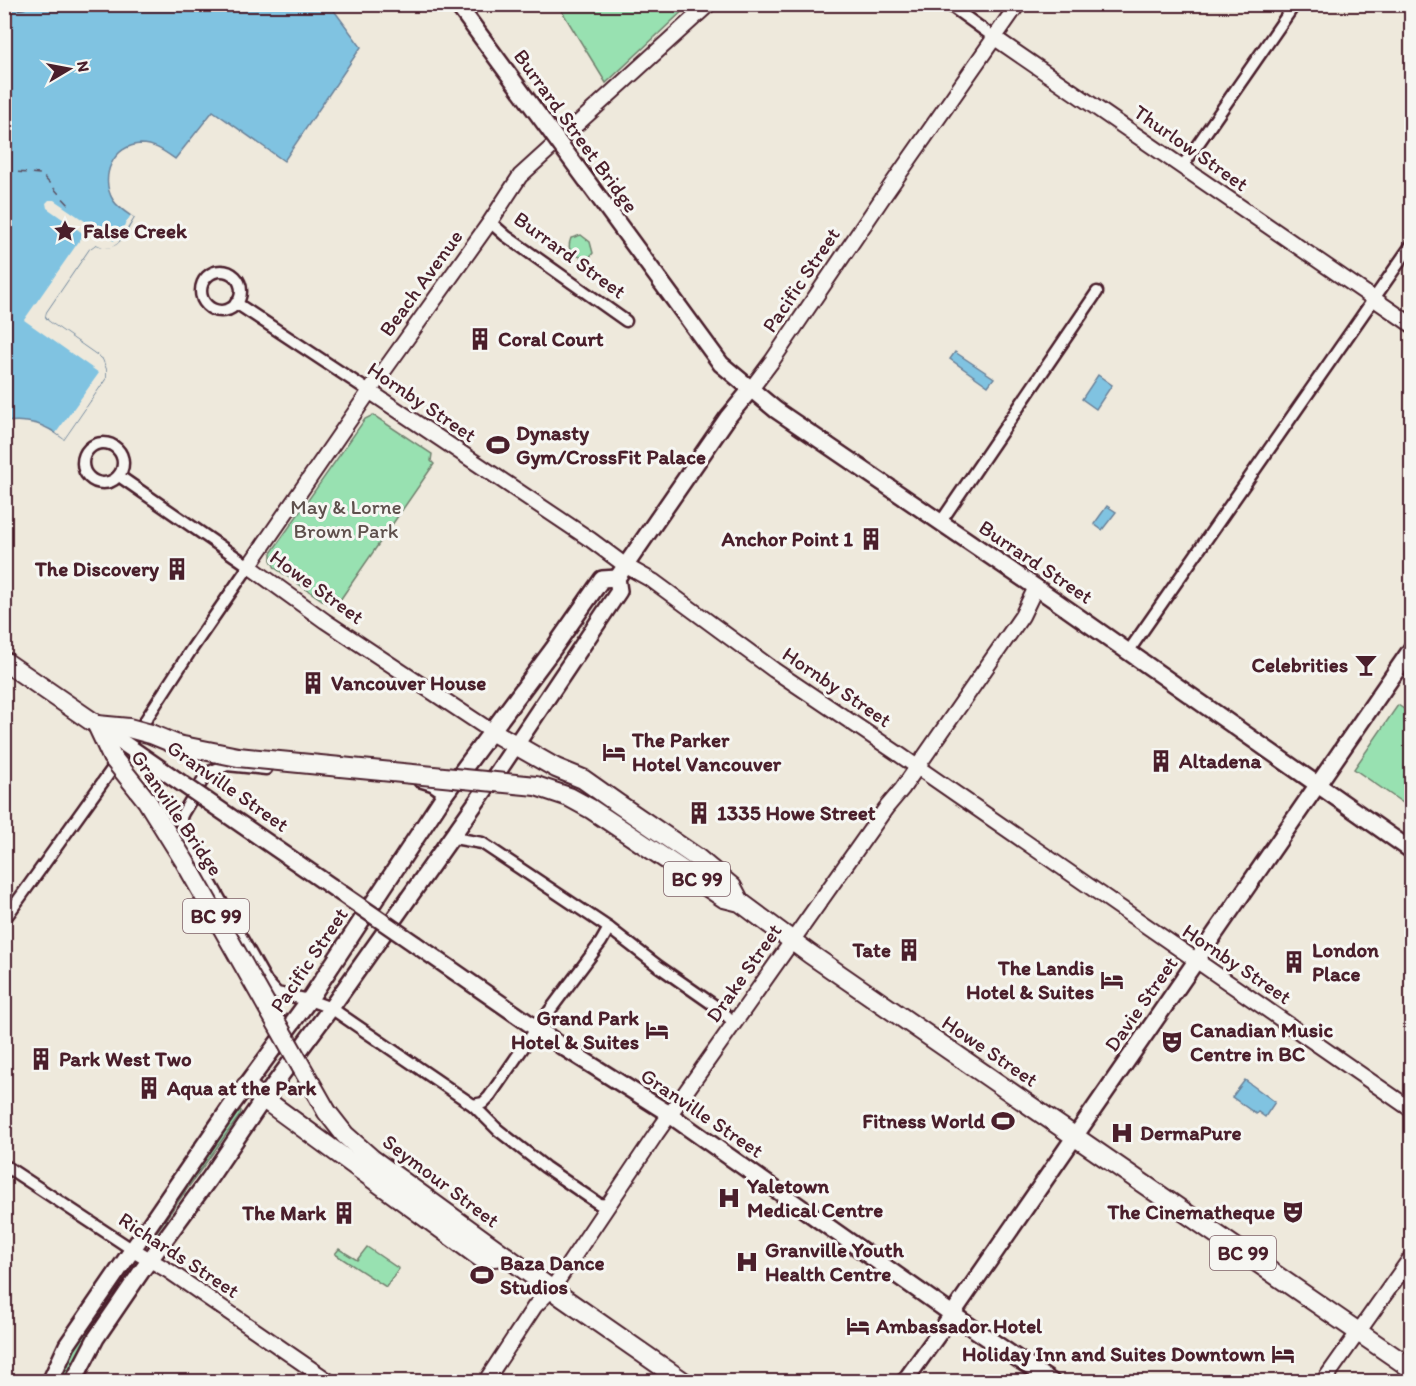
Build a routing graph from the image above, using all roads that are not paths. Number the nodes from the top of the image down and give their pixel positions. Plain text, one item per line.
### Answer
1 (457, 4) edge
2 (709, 4) edge
3 (948, 4) edge
4 (1018, 4) edge
5 (1295, 4) edge
6 (995, 38) junction
7 (1182, 167) junction
8 (490, 222) junction
9 (1412, 244) edge
10 (661, 282) joint
11 (1097, 292) dead end
12 (1374, 299) junction
13 (236, 303) dead end
14 (626, 321) dead end
15 (1412, 326) edge
16 (751, 389) junction
17 (369, 391) junction
18 (119, 476) dead end
19 (940, 523) junction
20 (249, 566) junction
21 (622, 572) junction
22 (1036, 587) junction
23 (1412, 648) edge
24 (1128, 652) junction
25 (4, 656) edge
26 (4, 661) edge
27 (98, 725) junction
28 (491, 731) junction
29 (130, 744) junction
30 (516, 745) junction
31 (916, 767) junction
32 (536, 786) joint
33 (1317, 786) junction
34 (196, 789) junction
35 (445, 794) junction
36 (449, 840) junction
37 (1412, 851) edge
38 (740, 902) junction
39 (368, 908) junction
40 (4, 920) edge
41 (609, 928) junction
42 (792, 941) junction
43 (415, 944) joint
44 (1196, 960) junction
45 (309, 1000) junction
46 (331, 1008) junction
47 (734, 1023) junction
48 (536, 1029) junction
49 (246, 1086) junction
50 (264, 1098) junction
51 (473, 1105) junction
52 (1412, 1110) edge
53 (327, 1112) joint
54 (670, 1115) junction
55 (1075, 1136) junction
56 (4, 1165) edge
57 (608, 1205) junction
58 (133, 1250) junction
59 (505, 1256) junction
60 (1412, 1256) edge
61 (150, 1260) junction
62 (552, 1289) junction
63 (952, 1314) junction
64 (1358, 1332) junction
65 (1412, 1369) edge
66 (50, 1382) edge
67 (73, 1382) edge
68 (330, 1382) edge
69 (485, 1382) edge
70 (684, 1382) edge
71 (904, 1382) edge
72 (1052, 1382) edge
73 (1323, 1382) edge

1 - 10 main road, Burrard Street Bridge, bridge
2 - 8 street, Beach Avenue
3 - 6 street, Thurlow Street
4 - 6 street, Pacific Street
5 - 7 street
6 - 7 street, Thurlow Street
6 - 16 street, Pacific Street
7 - 12 street, Thurlow Street
8 - 14 street, Burrard Street
8 - 17 street, Beach Avenue
9 - 12 street
10 - 16 main road, Burrard Street
11 - 19 street
12 - 15 street, Thurlow Street
12 - 24 street
13 - 17 street, Hornby Street
16 - 19 main road, Burrard Street
16 - 21 main road, Pacific Street
17 - 20 street, Beach Avenue
17 - 21 street, Hornby Street
18 - 20 street, Howe Street
19 - 22 main road, Burrard Street
20 - 28 street, Howe Street
20 - 29 street, Beach Avenue
21 - 28 main road, Pacific Street
21 - 30 main road, Pacific Street
21 - 31 street, Hornby Street
22 - 24 main road, Burrard Street
22 - 31 street, Drake Street
23 - 33 main road, Davie Street
24 - 33 main road, Burrard Street
25 - 29 street, Granville Street
26 - 27 highway, Granville Bridge / BC 99
27 - 32 highway, Granville Bridge / BC 99, bridge
27 - 43 main road, Granville Bridge, bridge
27 - 53 highway, Granville Bridge / BC 99, bridge
28 - 30 highway
28 - 35 main road, Pacific Street
29 - 34 street, Granville Street
29 - 40 street, Beach Avenue
30 - 36 main road, Pacific Street
30 - 38 highway
31 - 42 street, Drake Street
31 - 44 street, Hornby Street
32 - 38 highway, Howe Street / BC 99
33 - 37 main road, Burrard Street
33 - 44 main road, Davie Street
34 - 35 street
34 - 39 street, Granville Street
34 - 45 street
35 - 39 main road, Pacific Street
36 - 41 street
36 - 46 main road, Pacific Street
38 - 42 highway, Howe Street / BC 99
39 - 45 main road, Pacific Street
41 - 47 street
41 - 48 street
42 - 47 street, Drake Street
42 - 55 highway, Howe Street / BC 99
43 - 48 main road, Granville Street
44 - 52 street, Hornby Street
44 - 55 main road, Davie Street
45 - 46 street
45 - 49 main road, Pacific Street
46 - 50 main road, Pacific Street
46 - 51 street
47 - 54 street, Drake Street
48 - 51 street
48 - 54 main road, Granville Street
49 - 50 highway
49 - 58 main road, Pacific Street
50 - 59 highway
50 - 61 main road, Pacific Street
51 - 57 street
53 - 59 highway, Seymour Street / BC 99
54 - 57 street, Drake Street
54 - 63 main road, Granville Street
55 - 63 main road, Davie Street
55 - 64 highway, Howe Street / BC 99
56 - 58 street, Richards Street
57 - 62 street, Drake Street
58 - 61 street, Richards Street
58 - 66 main road, Pacific Street
59 - 62 highway, Seymour Street / BC 99
60 - 64 street
61 - 67 main road, Pacific Street
61 - 68 street, Richards Street
62 - 69 street, Drake Street
62 - 70 highway, Seymour Street / BC 99
63 - 71 main road, Davie Street
63 - 72 main road, Granville Street
64 - 65 highway, Howe Street / BC 99
64 - 73 street

